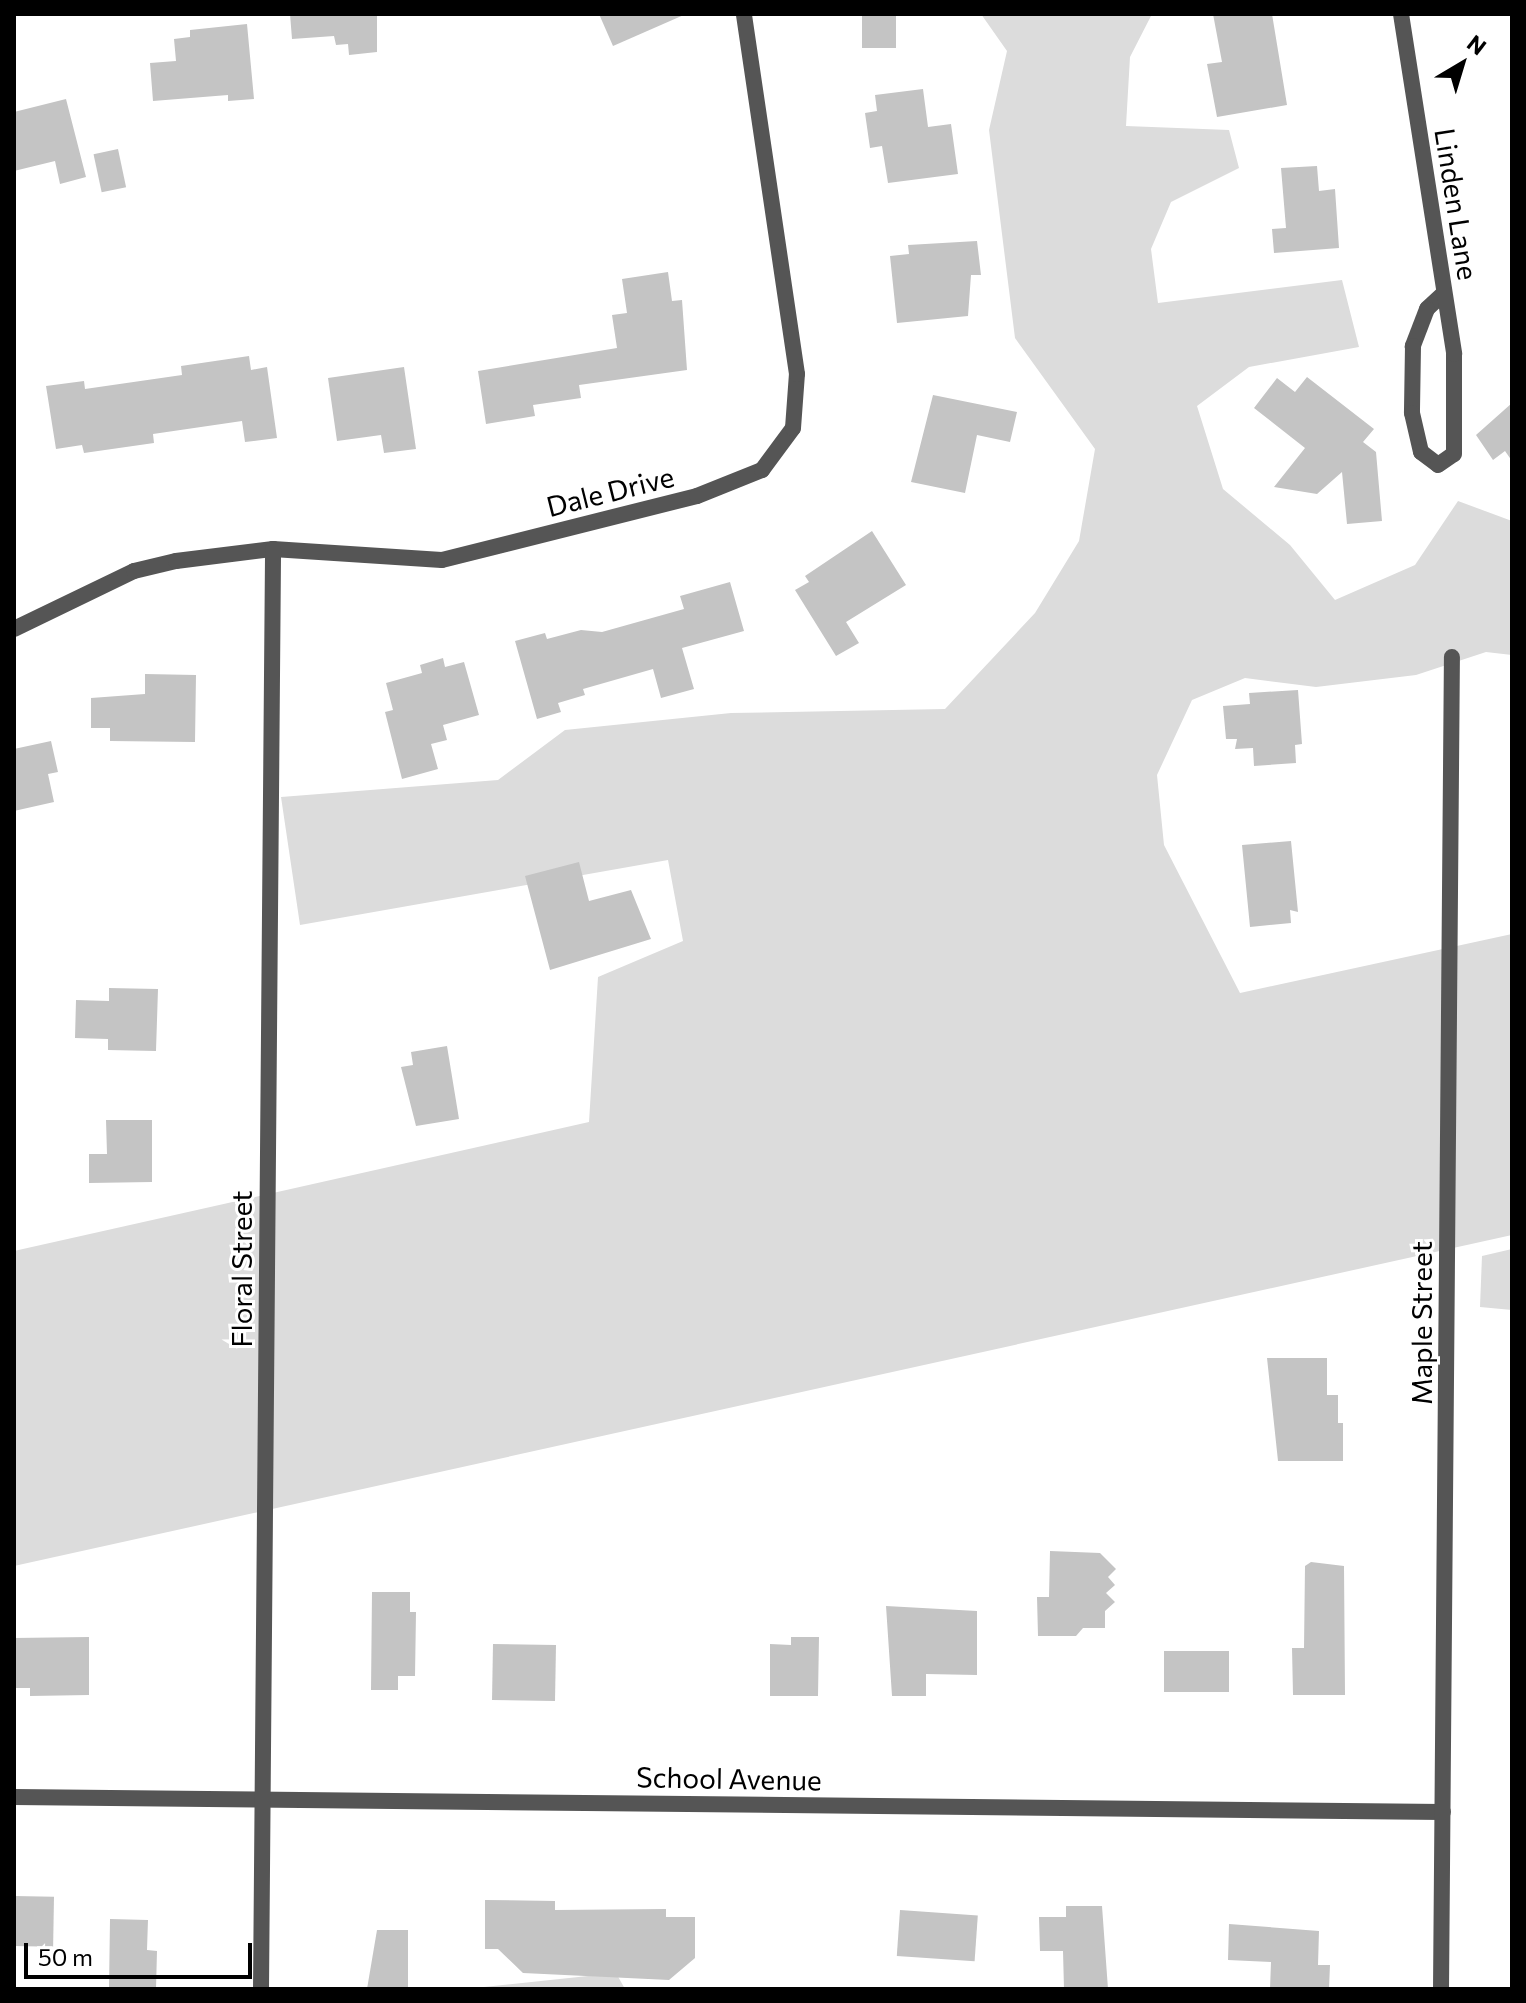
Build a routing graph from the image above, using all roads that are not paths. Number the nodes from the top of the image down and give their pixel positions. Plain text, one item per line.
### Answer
1 (744, 14) edge
2 (1401, 14) edge
3 (1444, 293) junction
4 (273, 549) junction
5 (14, 629) edge
6 (1452, 657) dead end
7 (14, 1797) edge
8 (263, 1799) junction
9 (1443, 1812) junction
10 (261, 1989) edge
11 (1441, 1989) edge

1 - 4 street, Dale Drive
2 - 3 street, Linden Lane
3 - 3 street, Linden Lane
4 - 5 street, Dale Drive
4 - 8 street, Floral Street
6 - 9 street, Maple Street
7 - 8 street, School Avenue
8 - 9 street, School Avenue
8 - 10 street, Floral Street
9 - 11 street, Maple Street

